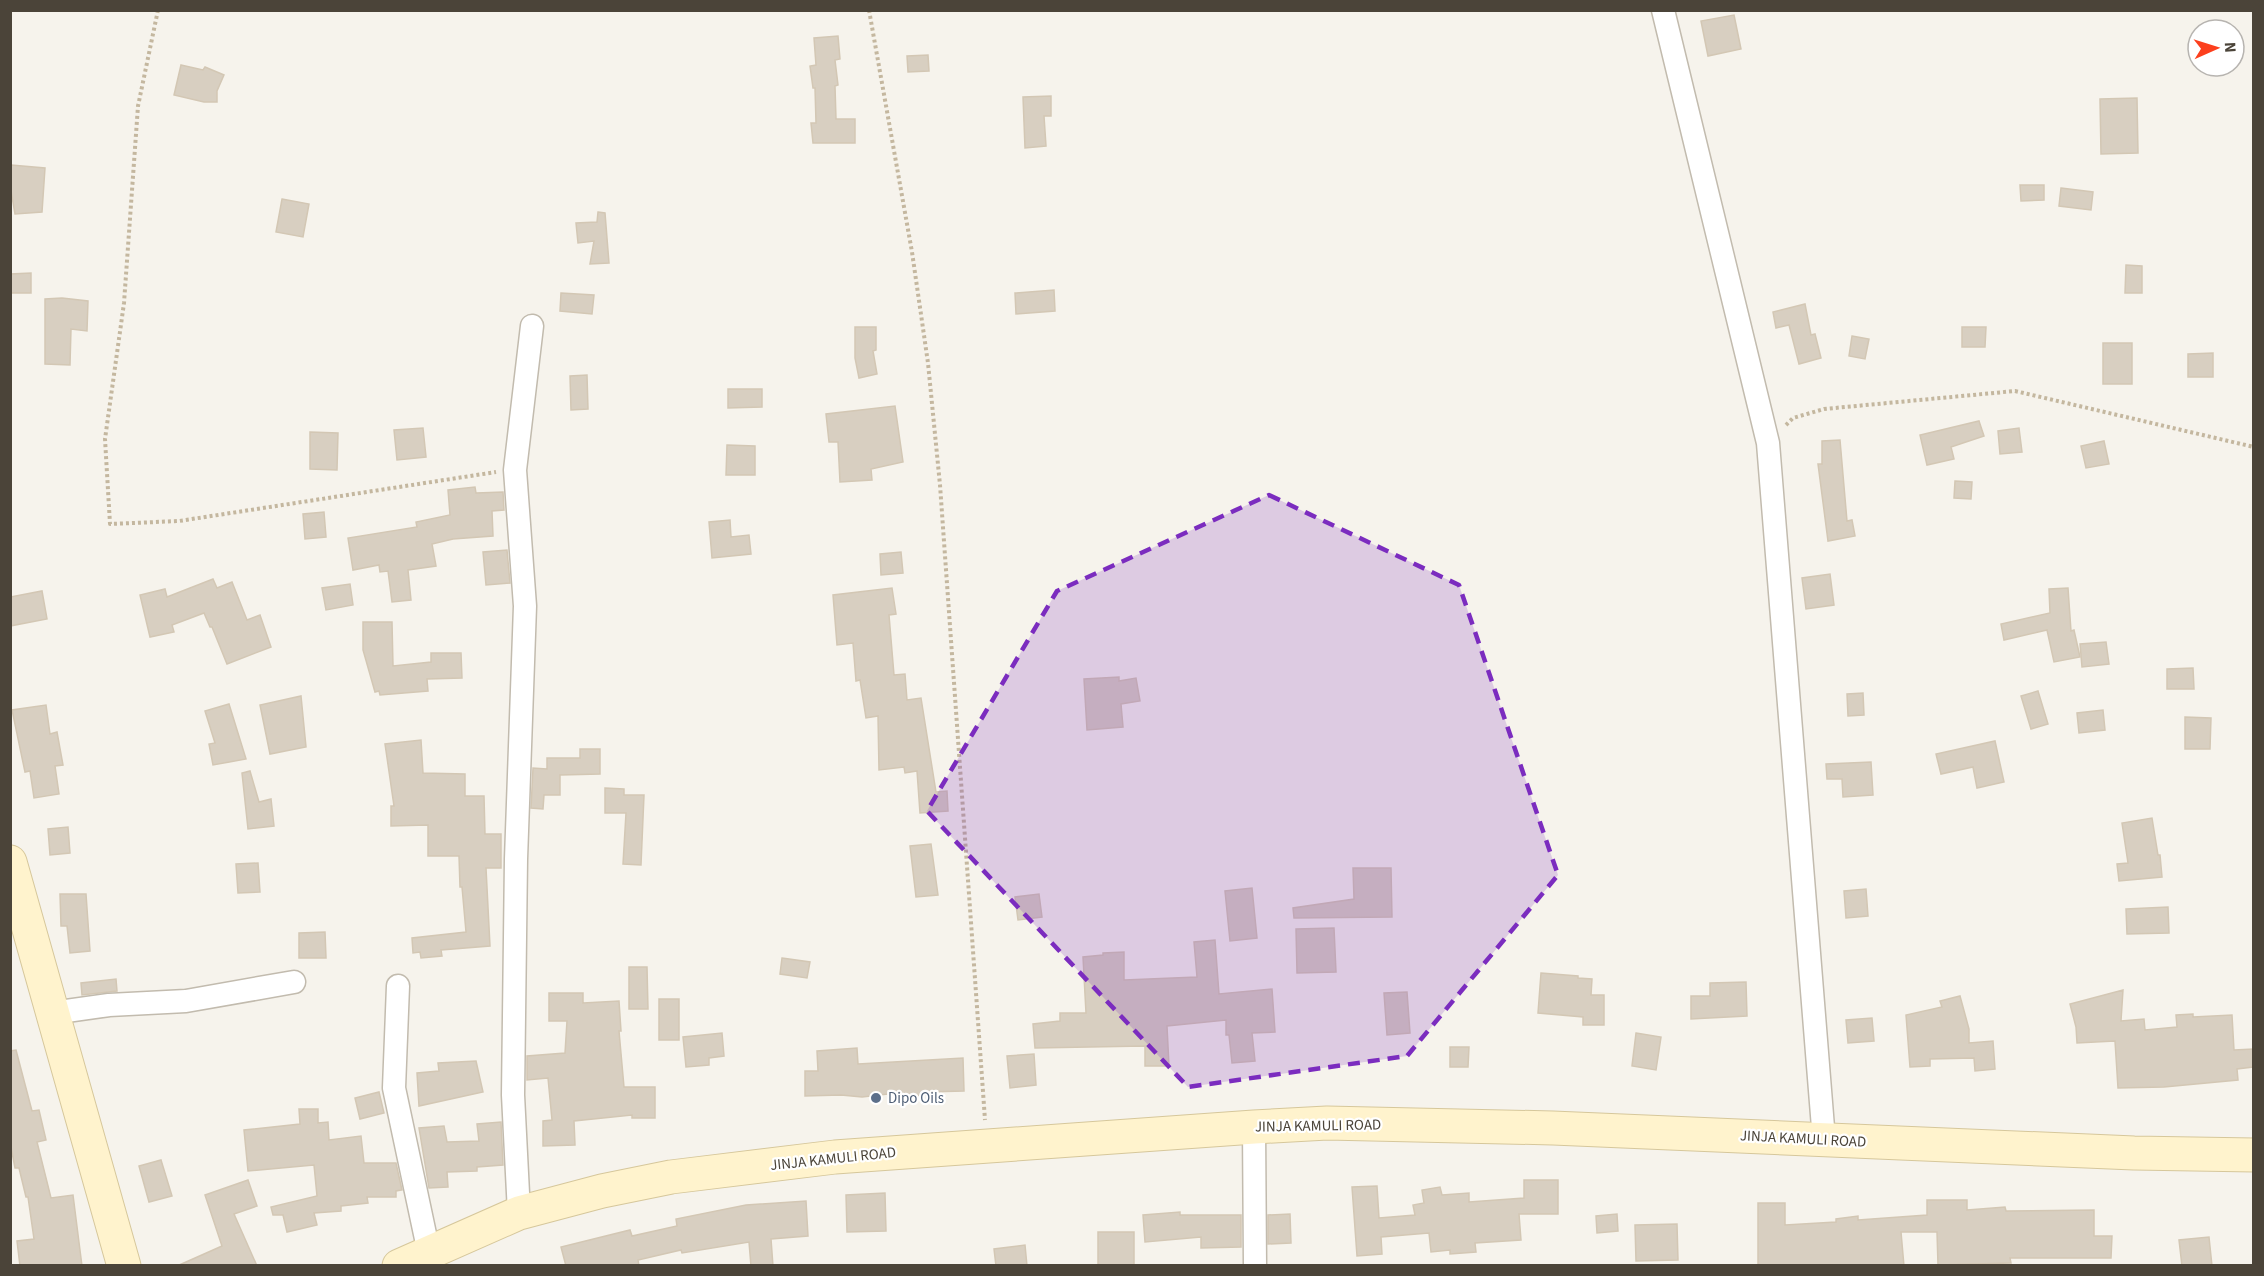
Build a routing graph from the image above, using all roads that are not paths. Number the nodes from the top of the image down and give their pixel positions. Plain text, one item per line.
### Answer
1 (1663, 10) edge
2 (532, 326) dead end
3 (10, 862) edge
4 (294, 982) dead end
5 (398, 986) dead end
6 (52, 1013) junction
7 (1254, 1127) junction
8 (1824, 1140) junction
9 (2253, 1155) edge
10 (519, 1213) junction
11 (429, 1253) junction
12 (124, 1266) edge
13 (399, 1266) edge
14 (1255, 1266) edge

1 - 8 street
2 - 10 street
3 - 6 main road
4 - 6 street
5 - 11 street
6 - 12 main road
7 - 8 main road, JINJA KAMULI ROAD
7 - 10 main road, JINJA KAMULI ROAD
7 - 14 street
8 - 9 main road, JINJA KAMULI ROAD
10 - 11 main road, JINJA KAMULI ROAD
11 - 13 main road, JINJA KAMULI ROAD

